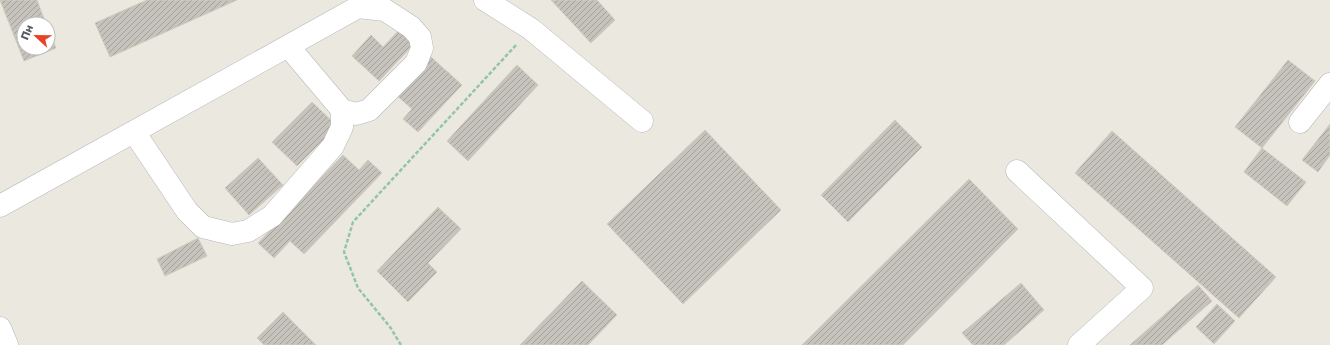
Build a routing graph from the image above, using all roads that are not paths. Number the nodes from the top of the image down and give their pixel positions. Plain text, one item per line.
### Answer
1 (485, 0) edge
2 (365, 3) edge
3 (288, 46) junction
4 (1330, 84) edge
5 (342, 110) junction
6 (642, 120) dead end
7 (1300, 122) dead end
8 (134, 132) junction
9 (1017, 171) dead end
10 (0, 206) edge
11 (0, 328) edge
12 (7, 345) edge
13 (1079, 345) edge

1 - 6 lane
2 - 3 lane
2 - 5 lane
3 - 5 lane
3 - 8 lane
4 - 7 lane
5 - 8 lane
8 - 10 lane
9 - 13 lane
11 - 12 lane

